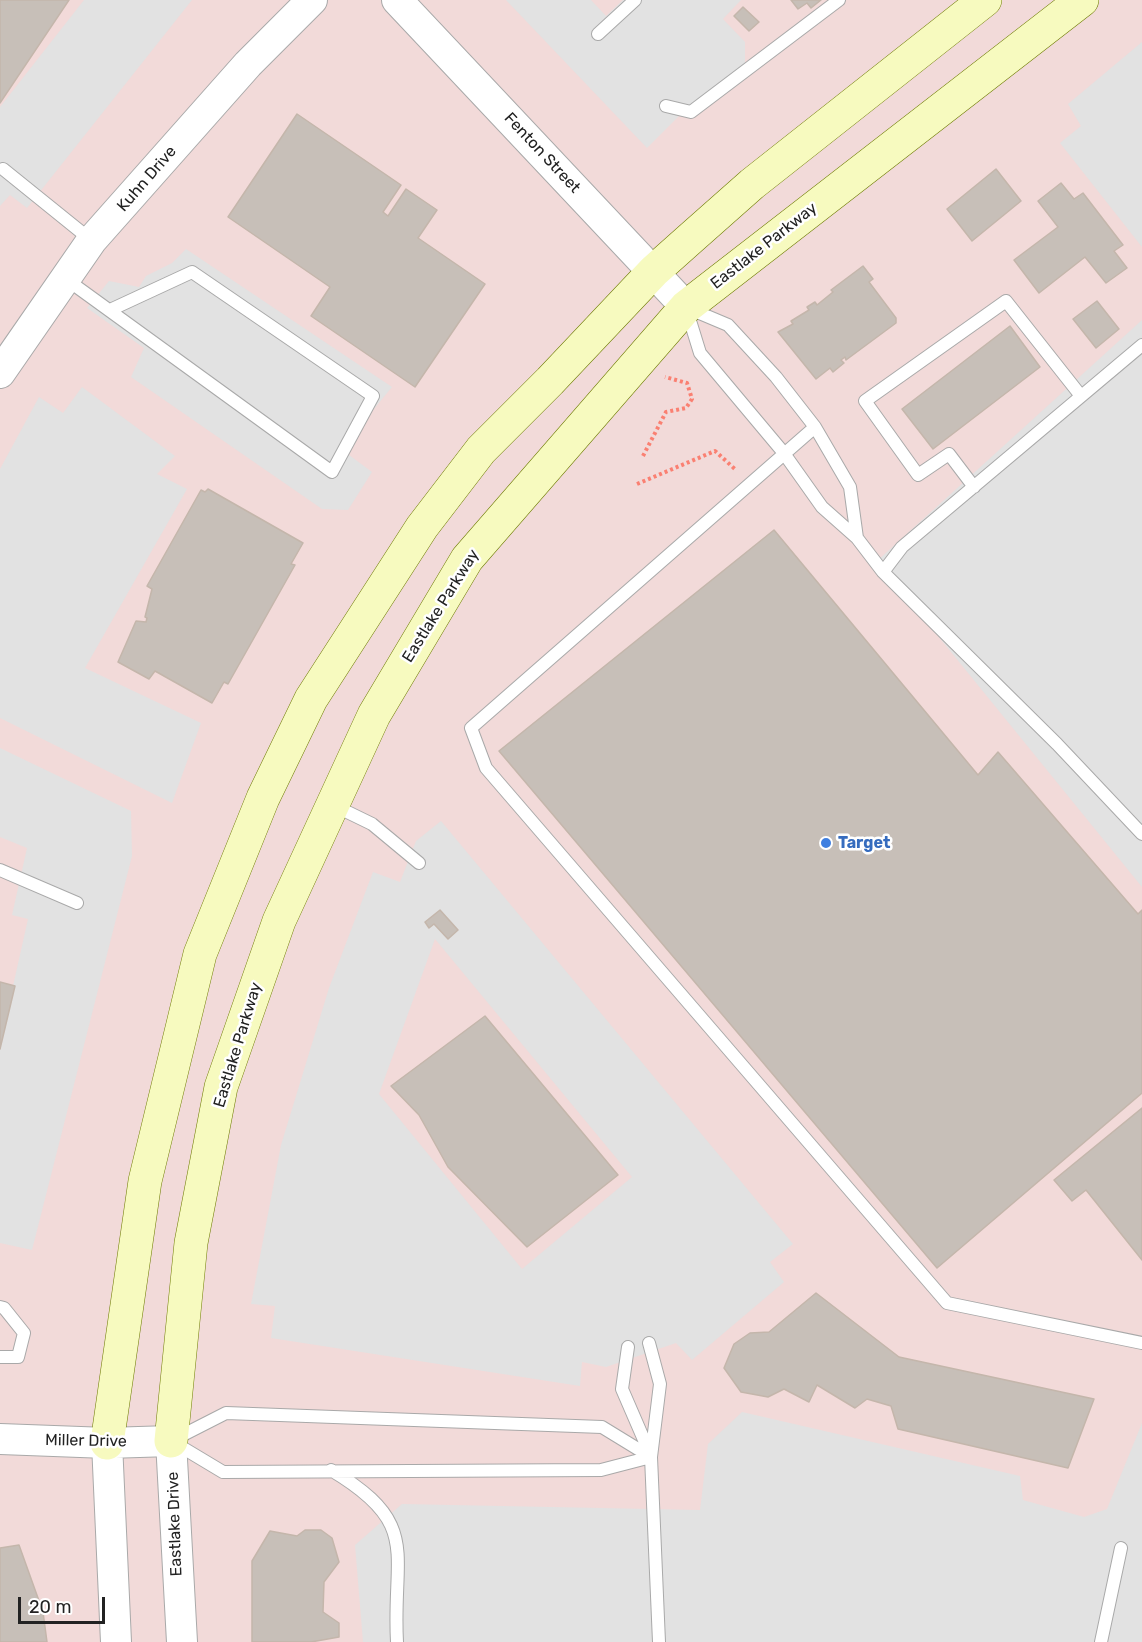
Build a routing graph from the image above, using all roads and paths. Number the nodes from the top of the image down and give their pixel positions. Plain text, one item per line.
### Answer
1 (312, 0) edge
2 (397, 0) edge
3 (635, 0) edge
4 (839, 0) edge
5 (985, 0) edge
6 (1082, 0) edge
7 (598, 34) dead end
8 (666, 106) dead end
9 (3, 169) dead end
10 (92, 240) junction
11 (654, 271) junction
12 (65, 278) junction
13 (686, 307) junction
14 (110, 310) junction
15 (1142, 345) edge
16 (0, 373) edge
17 (658, 377) dead end
18 (1081, 396) junction
19 (815, 427) junction
20 (783, 452) junction
21 (643, 456) dead end
22 (737, 471) dead end
23 (637, 484) dead end
24 (974, 488) junction
25 (857, 538) junction
26 (883, 572) junction
27 (332, 804) junction
28 (1142, 834) edge
29 (419, 863) dead end
30 (0, 870) edge
31 (77, 903) dead end
32 (0, 1307) edge
33 (649, 1343) dead end
34 (1142, 1344) edge
35 (628, 1347) dead end
36 (0, 1357) edge
37 (0, 1439) edge
38 (171, 1441) junction
39 (107, 1443) junction
40 (651, 1457) junction
41 (330, 1469) junction
42 (1121, 1548) dead end
43 (116, 1642) edge
44 (182, 1642) edge
45 (397, 1642) edge
46 (659, 1642) edge
47 (1101, 1642) edge

1 - 10 street, Kuhn Drive
2 - 11 street, Fenton Street
3 - 7 lane
4 - 8 lane
5 - 11 main road
6 - 13 main road, Eastlake Parkway
9 - 10 lane
10 - 12 street, Kuhn Drive
11 - 13 street, Fenton Street
11 - 39 main road
12 - 14 lane
12 - 16 street, Kuhn Drive
13 - 19 lane
13 - 20 lane
13 - 27 main road, Eastlake Parkway
14 - 14 lane
15 - 18 lane
17 - 21 path
18 - 24 lane
18 - 24 lane
19 - 20 lane
19 - 25 lane
20 - 25 lane
20 - 34 lane
22 - 23 path
24 - 26 lane
25 - 26 lane
26 - 28 lane
27 - 29 lane
27 - 38 main road, Eastlake Parkway
30 - 31 lane
32 - 36 lane
33 - 40 lane
35 - 40 lane
37 - 39 street, Miller Drive
38 - 39 street, Miller Drive
38 - 40 lane
38 - 41 lane
38 - 44 street, Eastlake Drive
39 - 43 street
40 - 41 lane
40 - 46 lane
41 - 45 lane
42 - 47 lane

